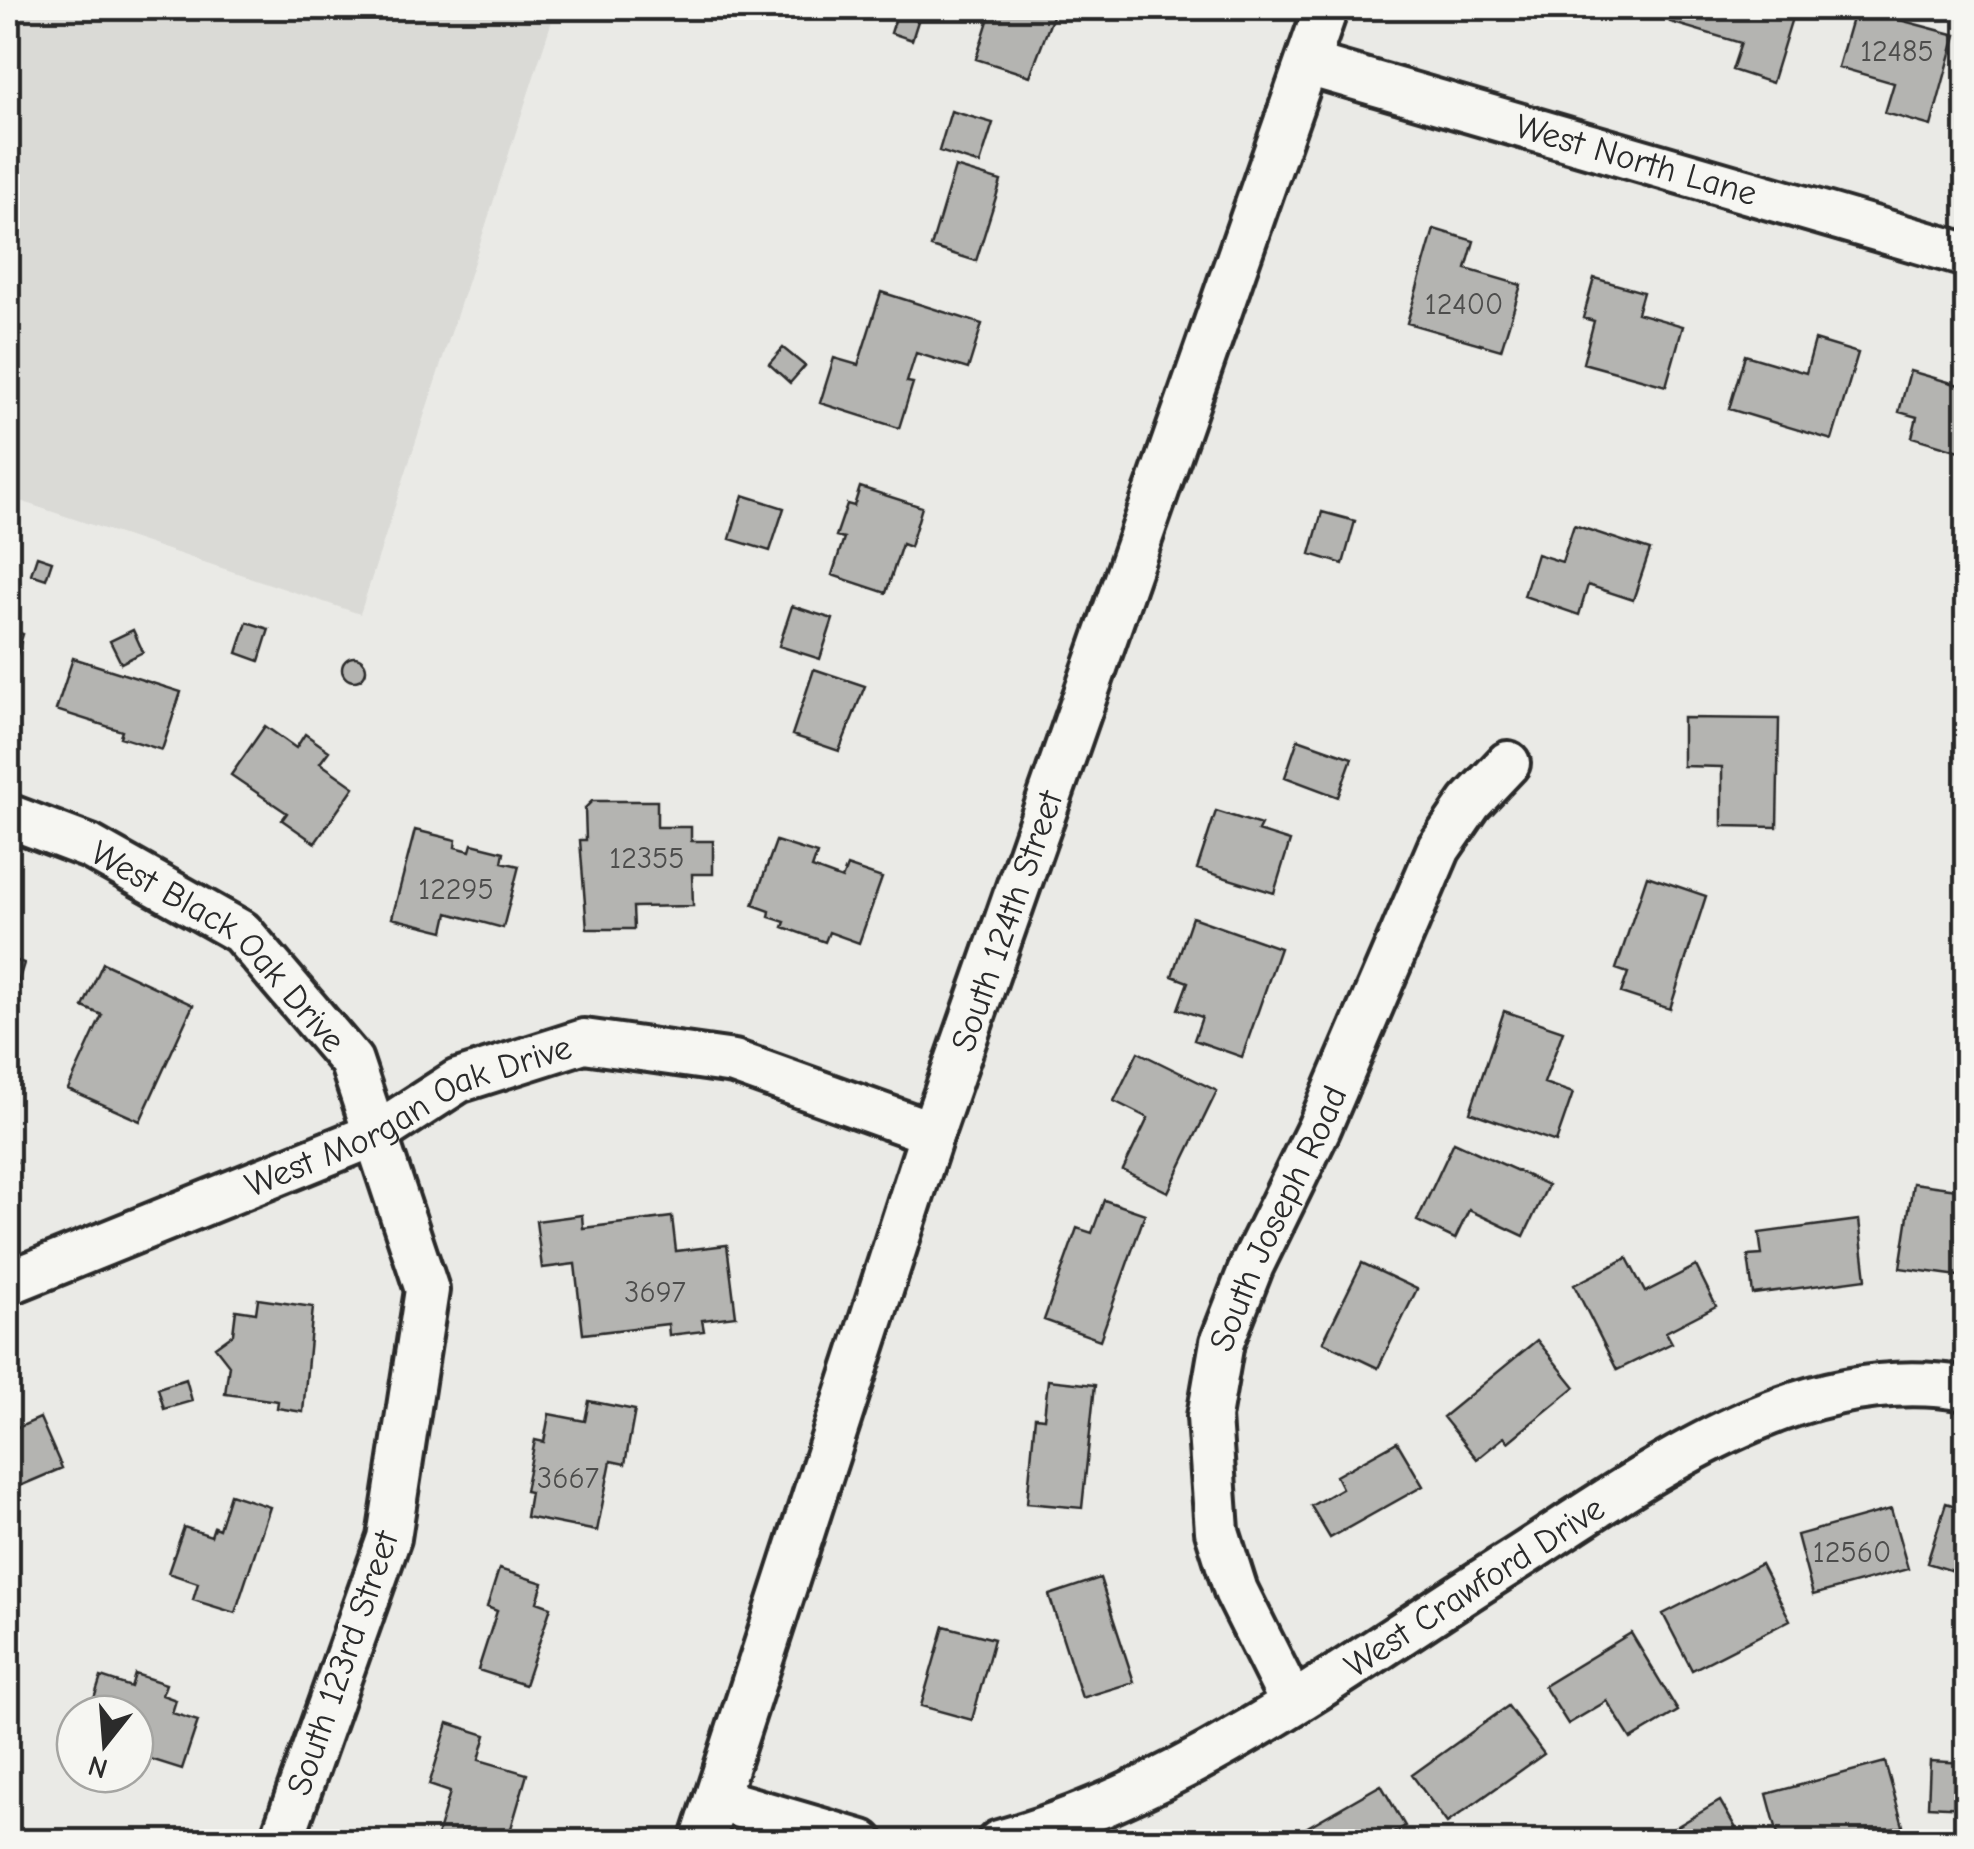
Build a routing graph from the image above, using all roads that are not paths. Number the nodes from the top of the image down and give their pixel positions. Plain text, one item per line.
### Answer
1 (1326, 8) edge
2 (1308, 64) junction
3 (1966, 255) edge
4 (1508, 763) dead end
5 (8, 816) edge
6 (932, 1133) junction
7 (376, 1134) junction
8 (8, 1283) edge
9 (1966, 1389) edge
10 (1291, 1701) junction
11 (716, 1800) junction
12 (280, 1842) edge
13 (702, 1842) edge
14 (862, 1842) edge
15 (999, 1842) edge

1 - 2 street, South 124th Street
2 - 3 street, West North Lane
2 - 6 street, South 124th Street
4 - 10 street, South Joseph Road
5 - 7 street, West Black Oak Drive
6 - 7 street, West Morgan Oak Drive
6 - 11 street, South 124th Street
7 - 8 street, West Morgan Oak Drive
7 - 12 street, South 123rd Street
9 - 10 street, West Crawford Drive
10 - 15 street, West Crawford Drive
11 - 13 street, South 124th Street
11 - 14 street

